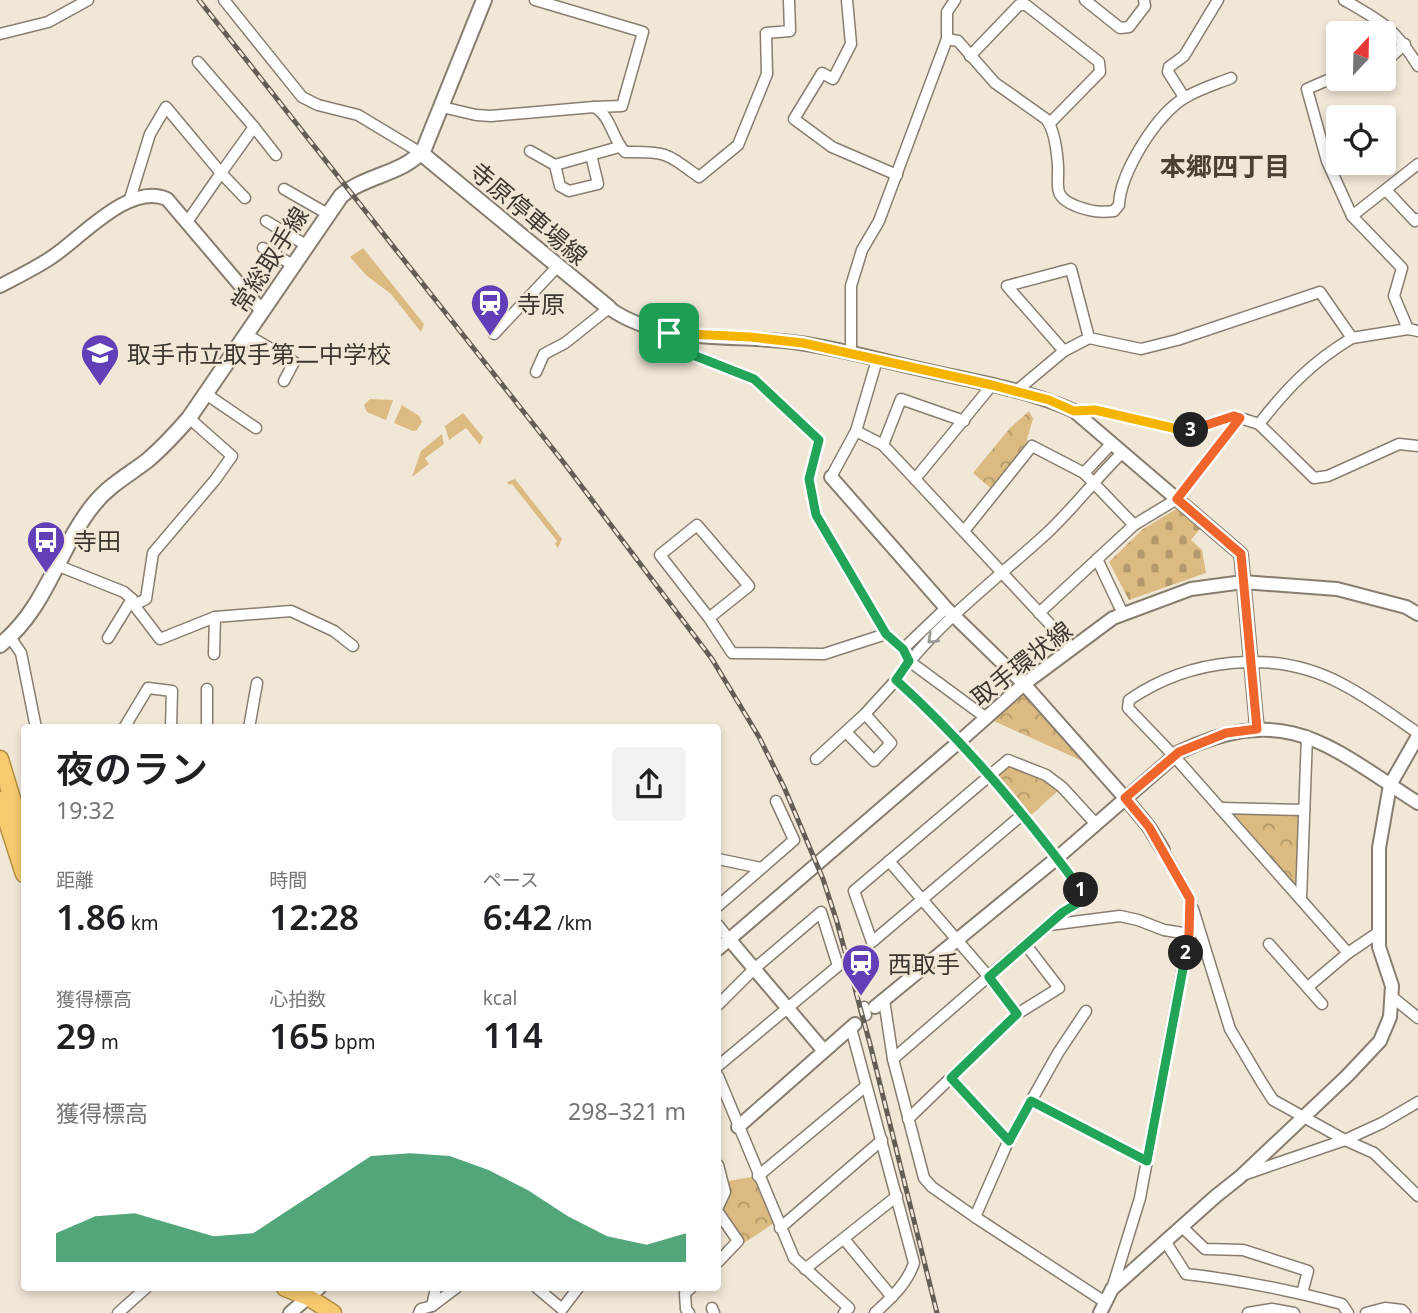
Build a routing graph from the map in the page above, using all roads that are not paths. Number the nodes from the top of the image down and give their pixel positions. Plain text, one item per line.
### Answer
1 (88, 0) edge
2 (225, 0) edge
3 (484, 0) edge
4 (536, 0) edge
5 (789, 0) edge
6 (847, 0) edge
7 (955, 0) edge
8 (1085, 0) edge
9 (1144, 0) edge
10 (1218, 0) edge
11 (1344, 0) edge
12 (1027, 3) edge
13 (0, 34) edge
14 (947, 39) junction
15 (1405, 44) junction
16 (1396, 52) edge
17 (971, 56) junction
18 (198, 62) dead end
19 (1418, 65) edge
20 (1231, 78) dead end
21 (1326, 81) edge
22 (1184, 97) junction
23 (442, 107) junction
24 (594, 107) junction
25 (1050, 123) junction
26 (254, 127) junction
27 (620, 147) junction
28 (530, 151) dead end
29 (421, 153) junction
30 (276, 155) dead end
31 (591, 155) junction
32 (1418, 164) edge
33 (555, 165) junction
34 (221, 173) junction
35 (897, 175) junction
36 (284, 189) dead end
37 (1386, 190) junction
38 (245, 198) dead end
39 (129, 202) junction
40 (327, 214) junction
41 (1352, 216) junction
42 (1418, 219) edge
43 (266, 221) dead end
44 (187, 222) junction
45 (306, 245) junction
46 (263, 248) dead end
47 (293, 265) junction
48 (558, 266) junction
49 (0, 286) edge
50 (609, 309) junction
51 (262, 311) junction
52 (1413, 330) edge
53 (669, 333) junction
54 (494, 334) dead end
55 (247, 335) junction
56 (1089, 338) junction
57 (1352, 338) junction
58 (1064, 351) junction
59 (851, 354) junction
60 (877, 360) junction
61 (536, 372) dead end
62 (284, 381) dead end
63 (992, 385) junction
64 (1015, 392) junction
65 (206, 394) junction
66 (1074, 411) junction
67 (189, 418) junction
68 (1240, 418) junction
69 (964, 421) junction
70 (1259, 424) junction
71 (256, 428) dead end
72 (856, 431) junction
73 (1112, 443) junction
74 (883, 445) junction
75 (1418, 446) edge
76 (1123, 452) junction
77 (1084, 473) junction
78 (831, 477) joint
79 (915, 480) junction
80 (1093, 482) junction
81 (1177, 499) junction
82 (1134, 525) junction
83 (964, 531) junction
84 (1097, 559) junction
85 (59, 566) junction
86 (1001, 573) junction
87 (1243, 582) junction
88 (133, 602) junction
89 (951, 612) junction
90 (1039, 612) junction
91 (1123, 614) junction
92 (1418, 614) edge
93 (215, 617) junction
94 (709, 618) junction
95 (886, 634) junction
96 (108, 638) dead end
97 (5, 641) edge
98 (353, 646) dead end
99 (1072, 648) junction
100 (903, 649) junction
101 (214, 654) dead end
102 (909, 661) junction
103 (1251, 662) junction
104 (896, 680) junction
105 (257, 682) dead end
106 (1024, 684) junction
107 (208, 689) dead end
108 (865, 714) junction
109 (985, 717) junction
110 (35, 724) edge
111 (126, 724) edge
112 (171, 724) edge
113 (207, 724) edge
114 (250, 724) edge
115 (1257, 729) junction
116 (846, 732) junction
117 (1418, 734) edge
118 (1307, 736) junction
119 (960, 741) junction
120 (1174, 756) junction
121 (0, 759) edge
122 (816, 759) dead end
123 (990, 775) junction
124 (1390, 785) junction
125 (1125, 798) junction
126 (0, 800) edge
127 (776, 801) dead end
128 (1418, 803) edge
129 (1220, 808) junction
130 (1304, 810) junction
131 (1023, 814) junction
132 (1095, 823) junction
133 (21, 835) edge
134 (1163, 850) joint
135 (1057, 858) junction
136 (721, 860) edge
137 (889, 861) junction
138 (761, 868) junction
139 (1190, 899) junction
140 (923, 900) junction
141 (1301, 900) junction
142 (721, 903) edge
143 (1048, 926) junction
144 (721, 929) edge
145 (1379, 932) junction
146 (1189, 934) junction
147 (729, 939) junction
148 (957, 939) junction
149 (1269, 944) dead end
150 (1026, 945) junction
151 (721, 946) edge
152 (1348, 953) junction
153 (754, 969) junction
154 (989, 977) junction
155 (1309, 986) junction
156 (1391, 996) junction
157 (721, 1002) edge
158 (1322, 1004) dead end
159 (872, 1007) joint
160 (789, 1008) junction
161 (1086, 1011) dead end
162 (1017, 1014) junction
163 (1418, 1017) edge
164 (853, 1026) joint
165 (824, 1051) junction
166 (893, 1059) junction
167 (721, 1064) edge
168 (951, 1078) junction
169 (721, 1084) edge
170 (866, 1086) junction
171 (1031, 1101) junction
172 (1418, 1102) edge
173 (1302, 1117) junction
174 (908, 1119) junction
175 (738, 1127) junction
176 (882, 1140) junction
177 (1345, 1140) junction
178 (1009, 1141) junction
179 (1147, 1161) junction
180 (758, 1176) junction
181 (721, 1177) edge
182 (1240, 1177) junction
183 (897, 1196) junction
184 (1418, 1196) edge
185 (721, 1201) edge
186 (721, 1216) edge
187 (975, 1217) junction
188 (1181, 1226) junction
189 (780, 1228) junction
190 (844, 1239) junction
191 (1165, 1241) junction
192 (721, 1259) edge
193 (805, 1269) junction
194 (1112, 1289) junction
195 (143, 1291) edge
196 (309, 1291) edge
197 (435, 1291) edge
198 (452, 1291) edge
199 (541, 1291) edge
200 (576, 1291) edge
201 (687, 1291) edge
202 (1302, 1293) junction
203 (892, 1297) junction
204 (432, 1306) junction
205 (1102, 1308) edge
206 (850, 1311) edge
207 (118, 1313) edge
208 (290, 1313) edge
209 (333, 1313) edge
210 (419, 1313) edge
211 (689, 1313) edge
212 (875, 1313) edge
213 (1248, 1313) edge
214 (1294, 1313) edge
215 (1348, 1313) edge
216 (1366, 1313) edge
217 (1405, 1313) edge

1 - 13 street
2 - 29 street
3 - 23 main road
4 - 24 street
5 - 27 street
6 - 35 street
7 - 14 street
8 - 9 street
10 - 22 street
11 - 15 street
12 - 17 street
12 - 25 street
14 - 17 street
14 - 35 street
15 - 16 street
15 - 19 street
17 - 25 street
18 - 26 street
20 - 22 street
21 - 41 street
22 - 25 street
23 - 24 street
23 - 29 main road
24 - 27 street
26 - 30 street
26 - 34 street
27 - 31 street
28 - 33 street
29 - 40 main road, 常総取手線
29 - 48 main road, 寺原停車場線
31 - 33 street
31 - 33 street
32 - 37 street
34 - 38 street
34 - 39 street
34 - 44 street
35 - 59 street
36 - 40 street
37 - 41 street
37 - 42 street
39 - 44 street
39 - 49 street
40 - 45 main road, 常総取手線
41 - 52 street
43 - 45 street
44 - 51 street
45 - 47 main road, 常総取手線
46 - 47 street
47 - 51 main road, 常総取手線
48 - 50 main road, 寺原停車場線
48 - 54 street
50 - 53 street
50 - 61 street
51 - 55 main road, 常総取手線
52 - 57 street
53 - 59 street
53 - 95 street
55 - 62 street
55 - 65 main road, 常総取手線
56 - 57 street
56 - 58 street
56 - 58 street
57 - 70 street
58 - 64 street
59 - 60 street
60 - 63 street
60 - 72 street
63 - 64 street
63 - 69 street
64 - 66 street
65 - 67 main road, 常総取手線
65 - 71 street
66 - 68 street
66 - 73 street
67 - 85 main road, 常総取手線
67 - 88 street
68 - 70 street
68 - 81 street
69 - 74 street
69 - 79 street
70 - 75 street
72 - 74 street
72 - 78 street
73 - 76 street
73 - 77 street
74 - 79 street
76 - 80 street
76 - 81 street
77 - 80 street
77 - 83 street
78 - 89 street
79 - 83 street
80 - 82 street
80 - 86 street
81 - 82 street
81 - 87 street
82 - 84 street
83 - 86 street
84 - 90 street
84 - 91 street
85 - 88 street
85 - 97 main road, 常総取手線
86 - 89 street
86 - 90 street
87 - 91 street, 取手環状線
87 - 92 street, 取手環状線
87 - 103 street
88 - 93 street
88 - 96 street
89 - 100 street
89 -> 102 street
89 - 106 street
90 - 99 street
91 - 99 street, 取手環状線
93 - 98 street
93 - 101 street
94 - 94 street
94 - 95 street
95 - 100 street
97 - 110 street
99 - 106 street, 取手環状線
100 - 102 street
102 - 104 street
102 - 109 street
103 - 115 street
103 - 117 street
103 - 120 street
104 - 108 street
104 - 119 street
105 - 114 street
106 - 109 street, 取手環状線
106 - 125 street
107 - 113 street
108 - 116 street
108 - 116 street
109 - 119 street, 取手環状線
111 - 112 street
115 - 118 street
115 - 120 street
116 - 122 street
117 - 124 street
118 - 124 street
118 - 130 street
119 - 123 street
119 - 147 street, 取手環状線
120 - 125 street
120 - 129 street
121 - 133 highway
123 - 131 street
123 - 132 street
123 - 137 street
124 - 128 street
124 - 145 street
125 - 132 street
125 - 134 street
126 - 133 highway
127 - 138 street
129 - 130 street
129 - 141 street
130 - 141 street
131 - 135 street
131 - 140 street
132 - 135 street
134 - 139 street
135 - 143 street
135 - 148 street
136 - 138 street
137 - 140 street
137 - 140 street
138 - 142 street
139 - 146 street
139 - 173 street
140 - 148 street
141 - 152 street
143 - 146 street
143 - 150 street
144 - 147 street
145 - 152 street
145 - 156 street
146 - 179 street
147 - 151 street, 取手環状線
147 - 153 street
148 - 154 street
148 - 159 street
149 - 155 street
150 - 154 street
150 - 162 street
152 - 155 street
153 - 157 street
153 - 160 street
153 - 160 street
154 - 162 street
154 - 166 street
155 - 158 street
156 - 163 street
156 - 173 street
159 - 166 street
160 - 165 street
160 - 167 street
161 - 171 street
162 - 168 street
164 - 165 street
164 - 170 street
165 - 175 street
166 - 174 street
168 - 174 street
168 - 178 street
169 - 175 street
170 - 176 street
170 - 180 street
171 - 178 street
171 - 179 street
172 - 177 street
173 - 177 street
173 - 182 street
174 - 187 street
175 - 180 street
176 - 183 street
176 - 189 street
177 - 182 street
177 - 184 street
178 - 187 street
179 - 194 street
180 - 189 street
181 - 185 street
182 - 188 street
183 - 190 street
183 - 203 street
186 - 192 street
187 - 205 street
188 - 191 street
188 - 202 street
189 - 193 street
190 - 193 street
190 - 203 street
191 - 194 street
191 - 202 street
193 - 206 street
194 - 205 street
195 - 207 street
196 - 208 street
196 - 209 highway
197 - 204 street
198 - 204 street
199 - 200 street
201 - 211 street
202 - 215 street
203 - 212 street
204 - 210 street
213 - 214 street
216 - 217 street

